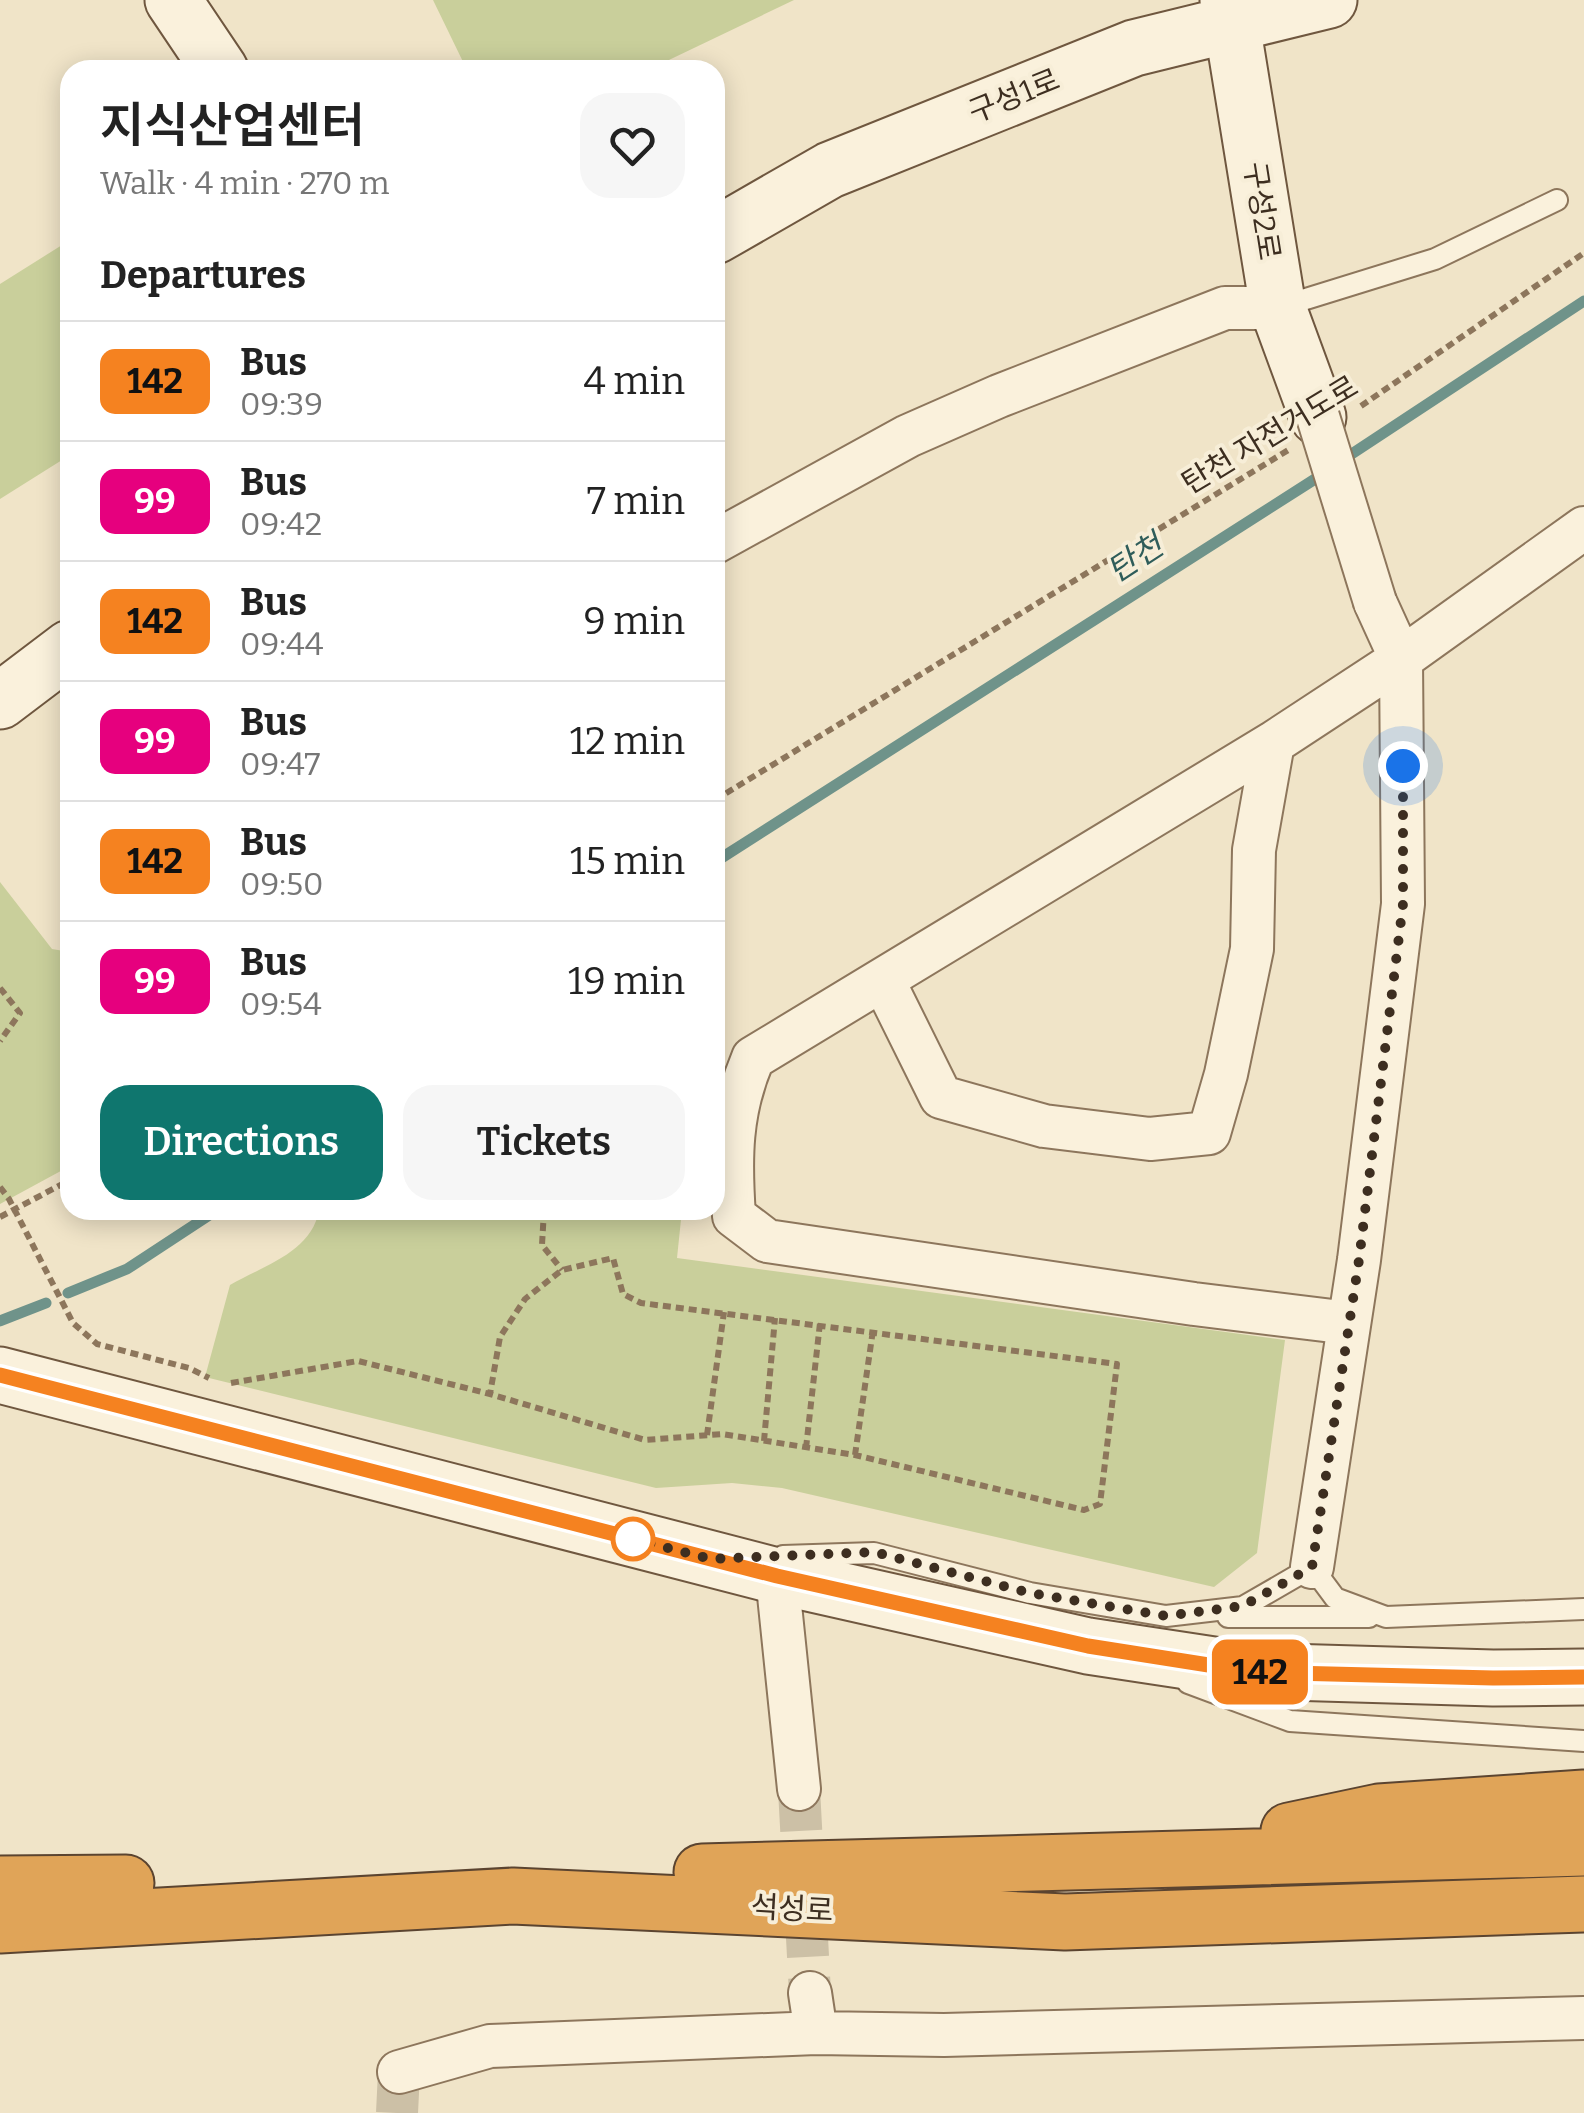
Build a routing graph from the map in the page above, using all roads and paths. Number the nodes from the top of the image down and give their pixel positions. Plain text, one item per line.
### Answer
1 (173, 0) edge
2 (1329, 0) edge
3 (1230, 11) edge
4 (213, 60) edge
5 (1558, 200) dead end
6 (725, 230) edge
7 (1584, 253) edge
8 (1278, 308) junction
9 (1323, 424) junction
10 (1584, 528) edge
11 (725, 537) edge
12 (60, 656) edge
13 (1401, 659) junction
14 (0, 701) edge
15 (1273, 744) junction
16 (725, 794) edge
17 (883, 980) junction
18 (0, 988) edge
19 (0, 1041) edge
20 (60, 1185) edge
21 (0, 1187) edge
22 (15, 1210) junction
23 (0, 1217) edge
24 (543, 1220) edge
25 (562, 1270) junction
26 (724, 1312) junction
27 (775, 1318) junction
28 (820, 1323) junction
29 (1349, 1324) junction
30 (873, 1330) junction
31 (0, 1375) edge
32 (490, 1394) junction
33 (707, 1435) junction
34 (764, 1440) junction
35 (806, 1448) junction
36 (855, 1456) junction
37 (711, 1559) junction
38 (1312, 1567) junction
39 (777, 1576) junction
40 (1584, 1609) edge
41 (1166, 1616) junction
42 (1386, 1617) junction
43 (1088, 1646) junction
44 (1584, 1677) edge
45 (1584, 1741) edge
46 (800, 1788) tunnel mouth
47 (1584, 1798) edge
48 (1584, 1848) edge
49 (1149, 1860) junction
50 (0, 1884) edge
51 (513, 1896) junction
52 (1584, 1904) edge
53 (0, 1925) edge
54 (1584, 1931) edge
55 (1584, 2018) edge
56 (399, 2072) dead end

1 - 4 street
2 - 3 street, 구성1로
3 - 6 street, 구성1로
3 - 8 street, 구성2로
5 - 8 lane
7 - 9 path, 탄천 자전거도로
8 - 9 street, 구성2로
8 - 11 street
9 - 13 street, bridge
9 - 16 path, 탄천 자전거도로
10 - 13 street
12 - 14 street
13 - 15 street
13 - 29 street
15 - 17 street
15 - 17 street
17 - 29 street
18 - 19 path
20 - 22 path
21 - 22 path
22 - 23 path
22 - 32 path
24 - 25 path
25 - 26 path
25 - 32 path
26 - 27 path
26 - 33 path
27 - 28 path
27 - 34 path
28 - 30 path
28 - 35 path
29 - 38 street
30 - 36 path
30 - 36 path
31 - 37 street
32 - 33 path
33 - 34 path
34 - 35 path
35 - 36 path
37 - 39 street
37 - 41 lane
38 - 41 lane
38 - 42 lane
39 - 43 street
39 - 46 street
40 - 42 lane
41 - 42 lane
43 - 44 street
43 - 45 lane
47 - 49 highway
48 - 49 highway, 석성로
49 - 50 highway, 석성로
51 - 52 highway, 석성로
51 - 53 highway, 석성로
51 - 54 highway
55 - 56 street

